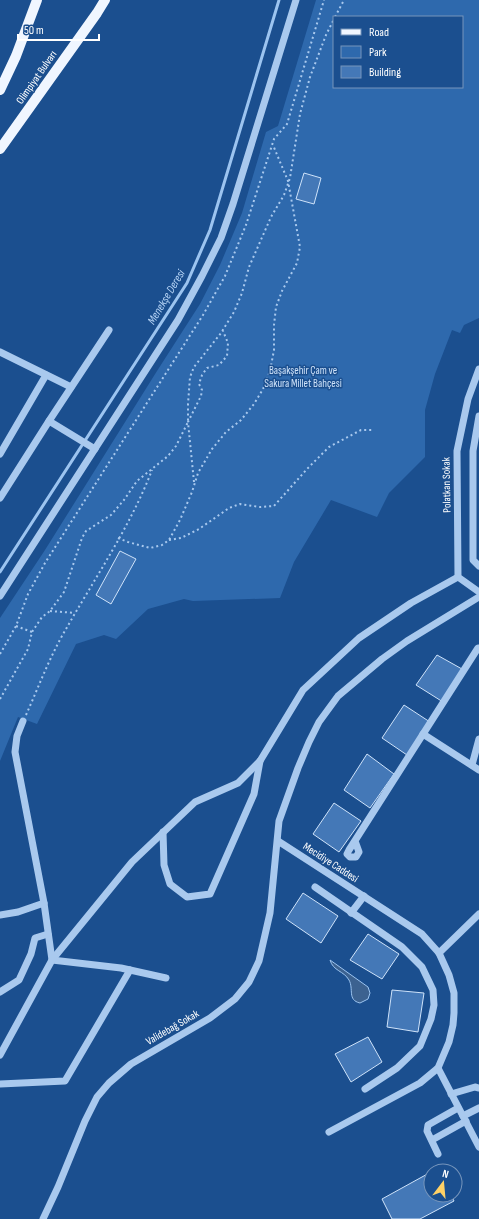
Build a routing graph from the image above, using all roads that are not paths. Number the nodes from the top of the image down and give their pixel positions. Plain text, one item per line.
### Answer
1 (37, 0) edge
2 (296, 0) edge
3 (104, 1) edge
4 (0, 90) edge
5 (0, 149) edge
6 (109, 330) dead end
7 (0, 352) edge
8 (479, 369) edge
9 (46, 375) junction
10 (71, 387) junction
11 (479, 416) edge
12 (49, 421) junction
13 (95, 449) junction
14 (0, 454) edge
15 (0, 498) edge
16 (479, 566) edge
17 (458, 577) junction
18 (479, 592) edge
19 (0, 596) edge
20 (479, 597) edge
21 (479, 648) edge
22 (23, 721) road end
23 (423, 734) junction
24 (479, 739) edge
25 (260, 761) junction
26 (472, 765) junction
27 (479, 770) edge
28 (163, 832) junction
29 (278, 841) junction
30 (355, 841) dead end
31 (316, 887) dead end
32 (364, 896) junction
33 (44, 903) junction
34 (351, 913) junction
35 (479, 914) edge
36 (0, 915) edge
37 (48, 934) junction
38 (439, 953) junction
39 (52, 960) junction
40 (130, 970) junction
41 (166, 978) dead end
42 (0, 992) edge
43 (0, 1055) edge
44 (438, 1068) junction
45 (0, 1084) edge
46 (479, 1088) edge
47 (365, 1089) dead end
48 (451, 1094) junction
49 (458, 1108) junction
50 (479, 1108) edge
51 (464, 1119) junction
52 (329, 1132) dead end
53 (432, 1140) junction
54 (479, 1147) edge
55 (438, 1154) dead end
56 (43, 1219) edge

1 - 4 main road
2 - 13 street
3 - 5 main road, Olimpiyat Bulvarı
6 - 10 street
7 - 9 street
8 - 17 street, Polatkan Sokak
9 - 10 street
9 - 14 street
10 - 12 street
11 - 16 street
12 - 13 street
12 - 15 street
13 - 19 street
17 - 18 street
17 - 25 street
20 - 29 street
21 - 23 street
22 - 33 street
23 - 26 street
23 - 30 street
24 - 26 street
25 - 28 street
25 - 28 street
26 - 27 street
28 - 39 street
29 - 32 street, Mecidiye Caddesi
29 - 56 street, Validebağ Sokak
31 - 34 street
32 - 34 street
32 - 38 street, Mecidiye Caddesi
33 - 36 street
33 - 37 street
34 - 47 street
35 - 38 street
37 - 39 street
37 - 42 street
38 - 44 street, Mecidiye Caddesi
39 - 40 street
39 - 43 street
40 - 41 street
40 - 45 street
44 - 48 street
44 - 52 street, Mecidiye Caddesi
46 - 48 street
48 - 49 street
49 - 51 street
49 - 53 street
50 - 51 street
51 - 53 street
51 - 54 street
53 - 55 street

